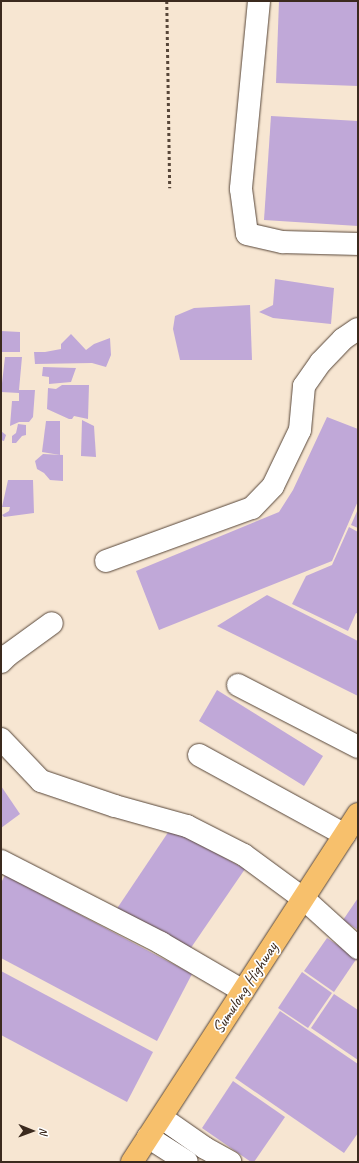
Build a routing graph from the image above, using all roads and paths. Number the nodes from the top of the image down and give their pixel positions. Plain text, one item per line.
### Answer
1 (167, 1) edge
2 (259, 1) edge
3 (170, 188) dead end
4 (358, 244) edge
5 (358, 328) edge
6 (106, 561) dead end
7 (52, 623) dead end
8 (1, 662) edge
9 (238, 685) dead end
10 (1, 739) edge
11 (358, 747) edge
12 (199, 755) dead end
13 (358, 814) edge
14 (345, 835) junction
15 (1, 861) edge
16 (304, 899) junction
17 (358, 948) edge
18 (243, 991) junction
19 (162, 1118) junction
20 (148, 1137) junction
21 (132, 1162) edge
22 (187, 1162) edge
23 (230, 1162) edge

1 - 3 path
2 - 4 lane
5 - 6 lane
7 - 8 lane
9 - 11 lane
10 - 16 lane
12 - 14 lane
13 - 14 main road, Sumulong Highway
14 - 16 main road, Sumulong Highway
15 - 18 lane
16 - 17 lane
16 - 18 main road, Sumulong Highway
18 - 19 main road, Sumulong Highway
19 - 20 main road, Sumulong Highway
19 - 23 lane
20 - 21 main road, Sumulong Highway
20 - 22 lane

